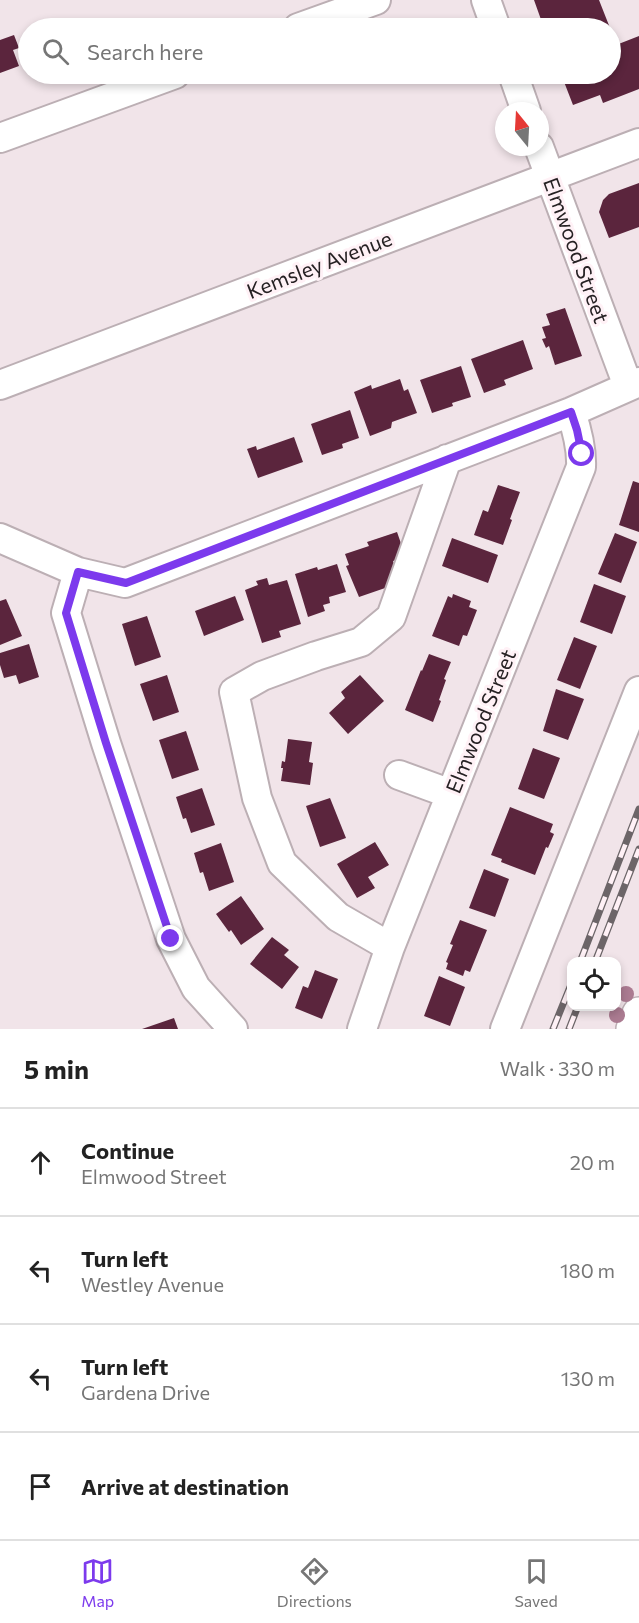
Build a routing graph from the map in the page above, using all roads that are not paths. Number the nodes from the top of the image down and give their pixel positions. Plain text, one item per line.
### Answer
1 (376, 0) edge
2 (486, 0) edge
3 (326, 18) edge
4 (492, 18) edge
5 (148, 84) edge
6 (517, 84) edge
7 (523, 102) edge
8 (0, 138) edge
9 (639, 142) edge
10 (542, 156) edge
11 (550, 176) junction
12 (634, 384) edge
13 (0, 385) edge
14 (571, 412) junction
15 (447, 459) junction
16 (0, 538) edge
17 (78, 572) junction
18 (639, 691) edge
19 (399, 776) dead end
20 (451, 794) junction
21 (390, 947) junction
22 (639, 1014) edge
23 (232, 1029) edge
24 (362, 1029) edge
25 (505, 1029) edge
26 (633, 1029) edge

1 - 3 street
2 - 4 street
5 - 8 street
6 - 7 street
9 - 11 street, Kemsley Avenue
10 - 11 street, Elmwood Street
11 - 12 street, Elmwood Street
11 - 13 street, Kemsley Avenue
12 - 14 street
14 - 15 street
14 - 20 street, Elmwood Street
15 - 17 street
15 - 21 street
16 - 17 street
17 - 23 street
18 - 25 street
19 - 20 street
20 - 21 street, Elmwood Street
21 - 24 street, Elmwood Street
22 - 26 main road

